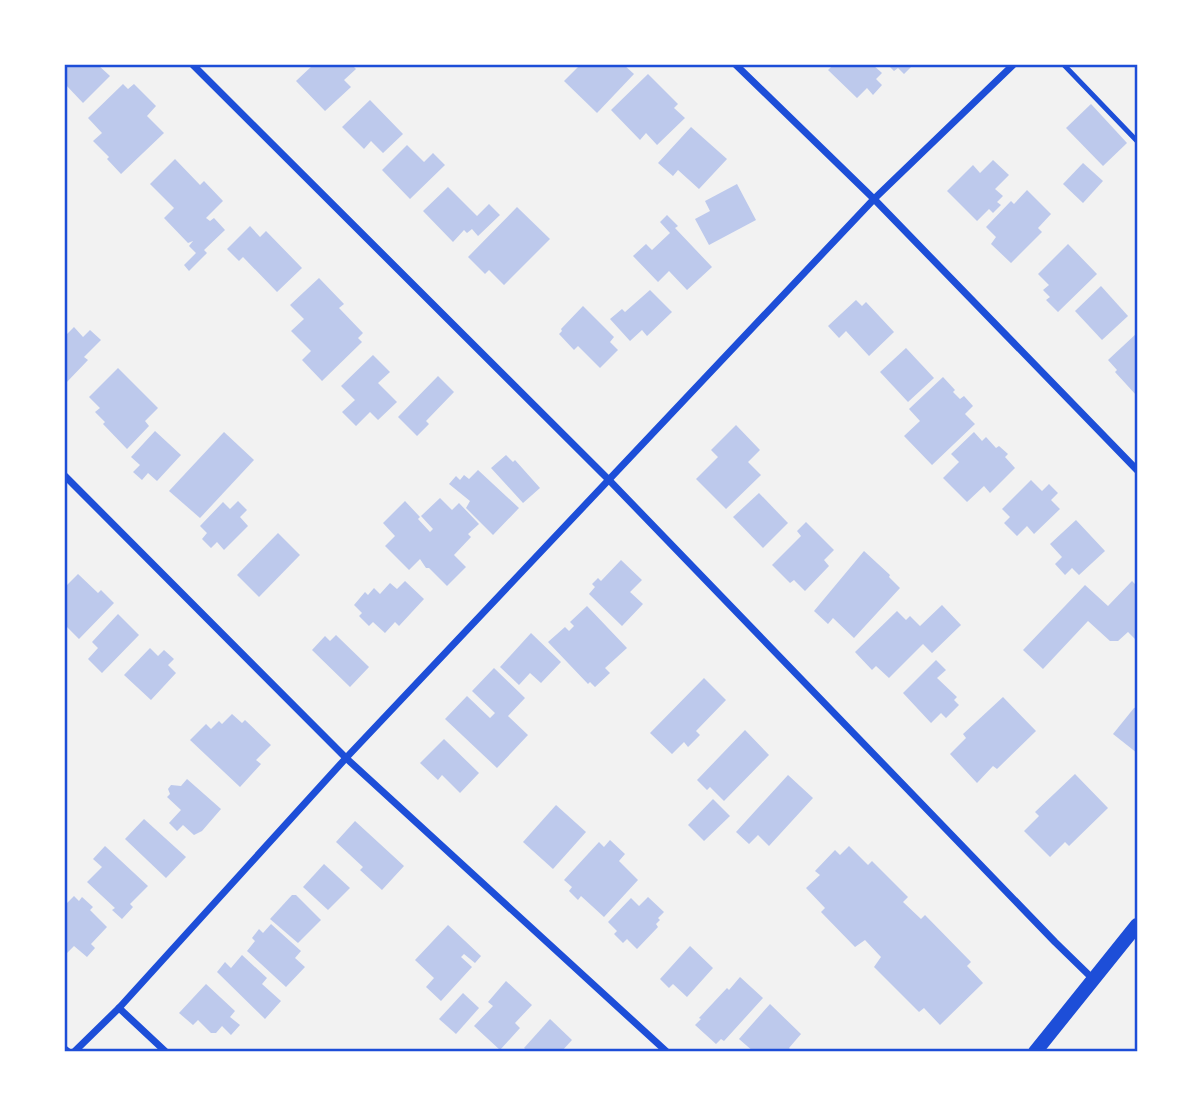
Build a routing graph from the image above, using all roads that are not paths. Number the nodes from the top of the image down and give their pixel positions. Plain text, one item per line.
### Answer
1 (194, 65) edge
2 (736, 65) edge
3 (1013, 65) edge
4 (1064, 65) edge
5 (1137, 141) edge
6 (874, 199) junction
7 (1137, 470) edge
8 (65, 476) edge
9 (610, 480) junction
10 (346, 758) junction
11 (1137, 925) edge
12 (1094, 979) junction
13 (119, 1008) junction
14 (65, 1048) edge
15 (72, 1052) edge
16 (166, 1052) edge
17 (667, 1052) edge
18 (1035, 1052) edge

1 - 9 street
2 - 6 street
3 - 6 street
4 - 5 lane
6 - 7 street
6 - 9 street
8 - 10 street
9 - 10 street
9 - 12 street
10 - 13 street
10 - 17 street
11 - 12 main road
12 - 18 main road
13 - 15 street
13 - 16 street
14 - 15 lane

